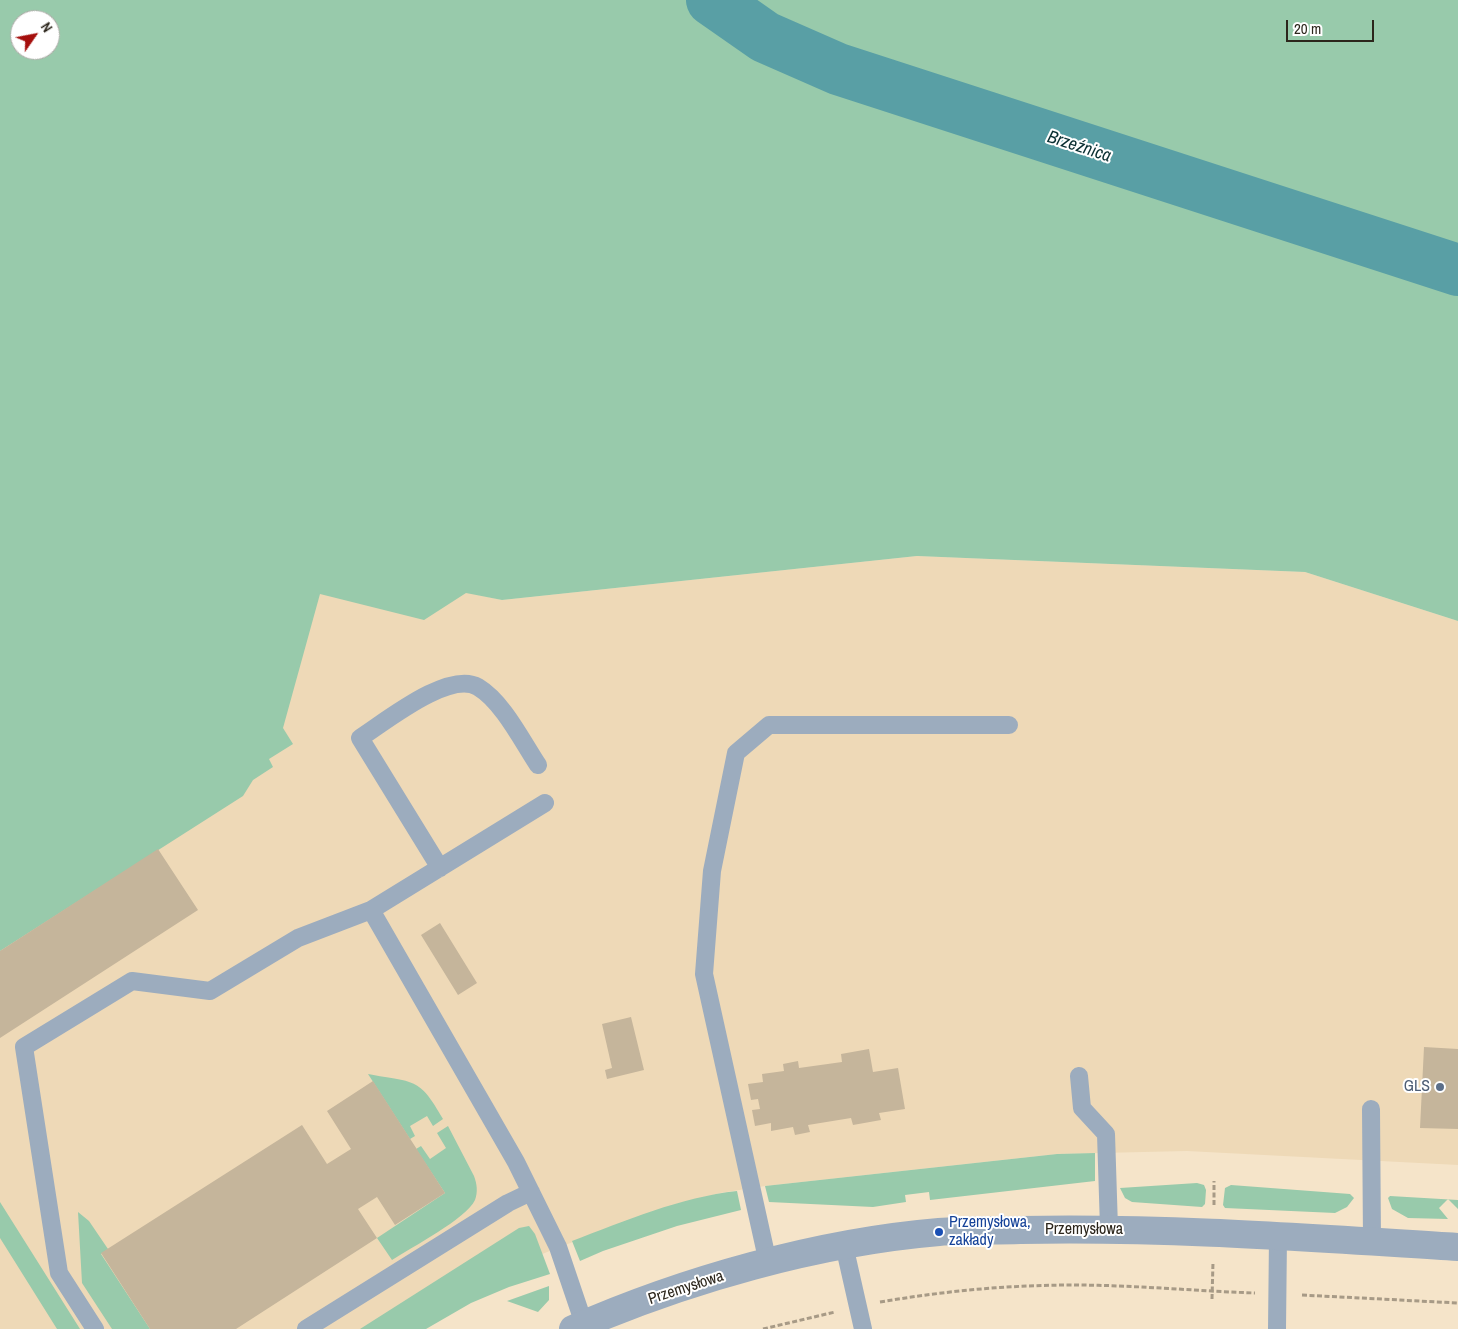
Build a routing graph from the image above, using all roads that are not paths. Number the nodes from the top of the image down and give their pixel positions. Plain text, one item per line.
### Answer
1 (1009, 725) dead end
2 (538, 765) dead end
3 (546, 802) dead end
4 (440, 868) junction
5 (371, 910) junction
6 (1079, 1076) dead end
7 (1371, 1109) dead end
8 (531, 1192) junction
9 (1109, 1228) junction
10 (1278, 1237) junction
11 (1372, 1241) junction
12 (844, 1245) junction
13 (1458, 1246) edge
14 (768, 1263) junction
15 (579, 1327) edge
16 (95, 1329) edge
17 (306, 1329) edge
18 (863, 1329) edge
19 (1276, 1329) edge

1 - 14 lane
2 - 4 lane
3 - 4 lane
4 - 5 lane
5 - 8 lane
5 - 16 lane
6 - 9 lane
7 - 11 lane
8 - 15 lane
8 - 17 lane
9 - 10 street, Przemysłowa
9 - 12 street, Przemysłowa
10 - 11 street, Przemysłowa
10 - 19 lane
11 - 13 street, Przemysłowa
12 - 14 street, Przemysłowa
12 - 18 lane
14 - 15 street, Przemysłowa

